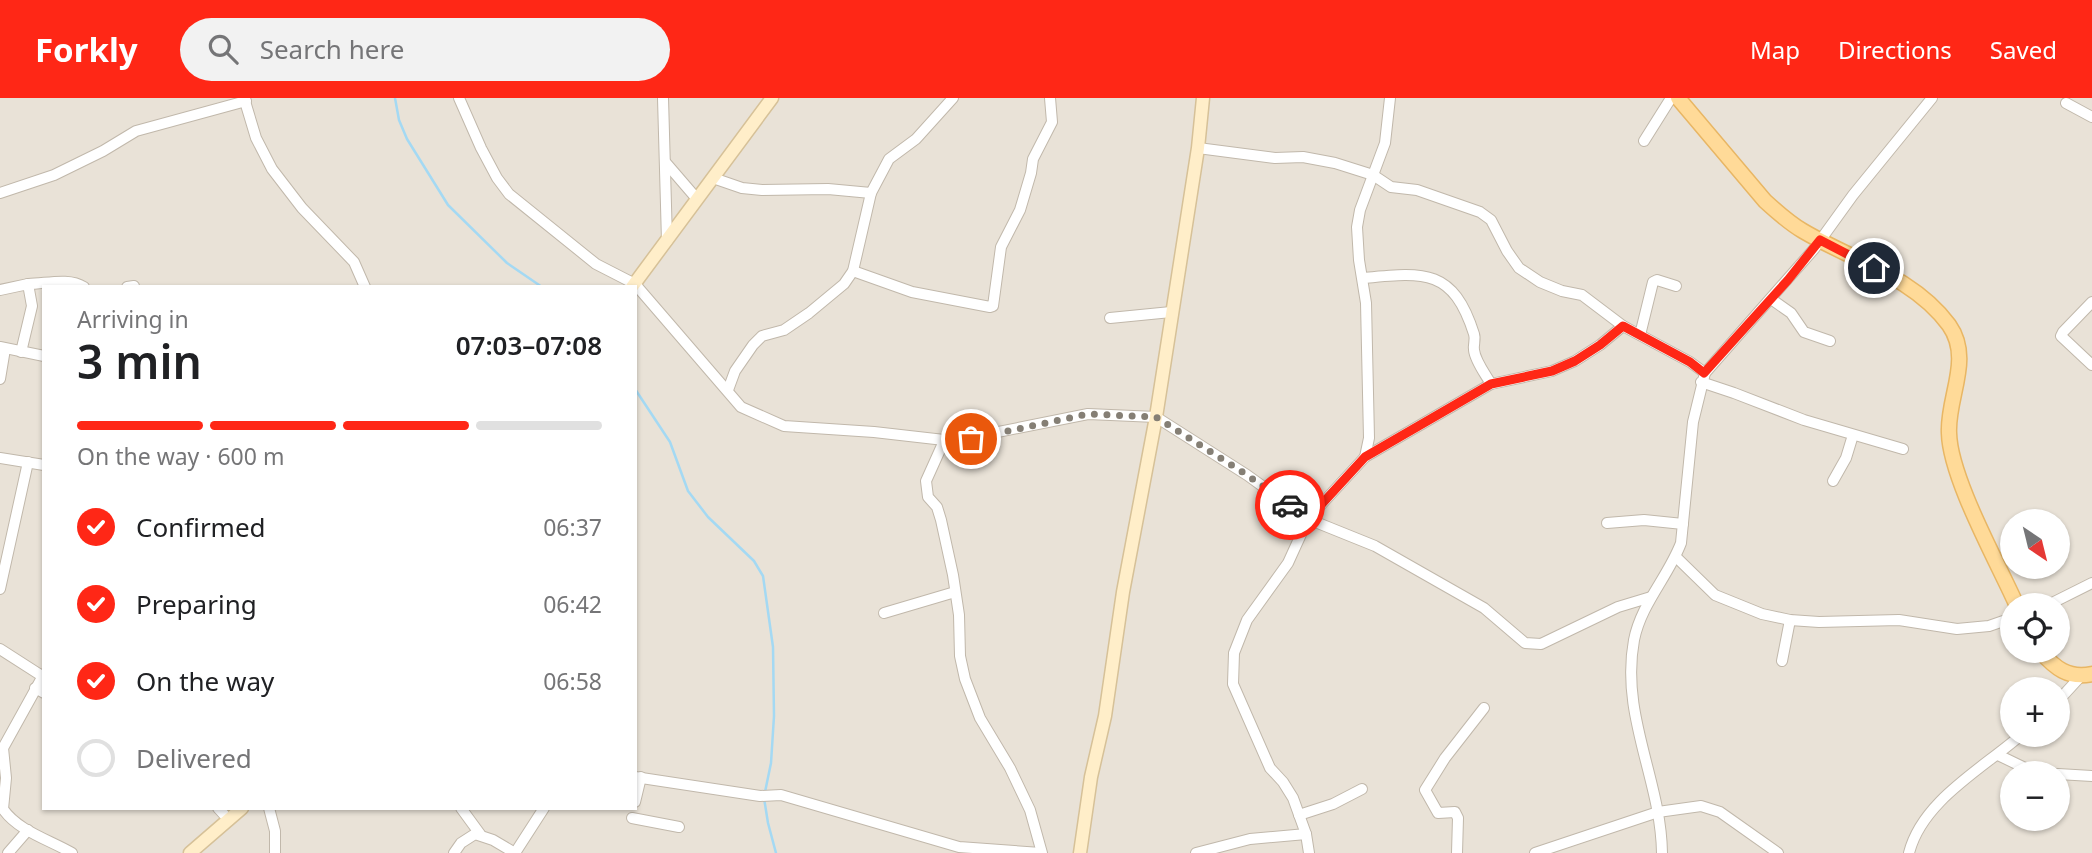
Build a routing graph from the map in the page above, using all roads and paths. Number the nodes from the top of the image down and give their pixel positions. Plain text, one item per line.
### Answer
1 (459, 98) edge
2 (663, 98) edge
3 (772, 98) edge
4 (953, 98) edge
5 (1049, 98) edge
6 (1203, 98) edge
7 (1390, 98) edge
8 (1671, 98) edge
9 (1678, 98) edge
10 (1932, 98) edge
11 (245, 100) edge
12 (2066, 103) dead end
13 (2092, 117) edge
14 (1644, 141) dead end
15 (1198, 148) junction
16 (666, 163) junction
17 (1373, 175) junction
18 (713, 178) junction
19 (0, 193) edge
20 (871, 193) junction
21 (697, 199) junction
22 (1820, 240) junction
23 (667, 241) junction
24 (852, 271) junction
25 (1363, 278) junction
26 (28, 284) junction
27 (80, 285) edge
28 (364, 285) edge
29 (631, 285) edge
30 (634, 285) edge
31 (1676, 286) dead end
32 (0, 290) edge
33 (637, 290) edge
34 (1771, 299) junction
35 (2092, 302) edge
36 (1171, 312) junction
37 (1110, 318) dead end
38 (1623, 326) junction
39 (1640, 335) junction
40 (1830, 341) dead end
41 (3, 348) edge
42 (21, 352) junction
43 (42, 356) edge
44 (2092, 365) edge
45 (1703, 377) junction
46 (0, 379) edge
47 (1491, 384) junction
48 (728, 390) junction
49 (1156, 417) junction
50 (1853, 435) junction
51 (944, 441) junction
52 (1903, 449) dead end
53 (1365, 457) junction
54 (0, 458) edge
55 (28, 462) junction
56 (42, 465) edge
57 (1833, 481) dead end
58 (1308, 519) junction
59 (1607, 523) dead end
60 (1683, 524) junction
61 (4, 550) edge
62 (1676, 557) junction
63 (2092, 583) edge
64 (0, 589) edge
65 (955, 592) junction
66 (2011, 593) edge
67 (2070, 594) edge
68 (1651, 597) junction
69 (884, 613) dead end
70 (1790, 620) junction
71 (2000, 622) edge
72 (0, 649) edge
73 (1782, 661) dead end
74 (2053, 663) edge
75 (42, 674) edge
76 (2086, 676) edge
77 (2070, 690) edge
78 (39, 691) edge
79 (1484, 708) dead end
80 (2007, 747) edge
81 (1998, 755) junction
82 (2010, 761) edge
83 (2070, 775) edge
84 (2092, 776) edge
85 (638, 777) edge
86 (1362, 789) dead end
87 (220, 810) edge
88 (240, 810) edge
89 (270, 810) edge
90 (462, 810) edge
91 (543, 810) edge
92 (1658, 812) junction
93 (1299, 815) junction
94 (632, 818) edge
95 (229, 820) junction
96 (679, 827) dead end
97 (28, 830) junction
98 (480, 834) junction
99 (1306, 834) junction
100 (994, 852) edge
101 (8, 853) edge
102 (72, 853) edge
103 (190, 853) edge
104 (275, 853) edge
105 (454, 853) edge
106 (1042, 853) edge
107 (1080, 853) edge
108 (1196, 853) edge
109 (1309, 853) edge
110 (1457, 853) edge
111 (1535, 853) edge
112 (1662, 853) edge
113 (1777, 853) edge
114 (1909, 853) edge

1 - 29 street
2 - 16 street
3 - 18 main road
4 - 20 street
5 - 24 street
6 - 15 main road
7 - 17 street
8 - 14 street
9 - 22 main road
10 - 22 street
11 - 19 street
11 - 28 street
12 - 13 street
15 - 17 street
15 - 36 main road
16 - 21 street
16 - 23 street
17 - 25 street
17 - 38 street
18 - 20 street
18 - 21 main road
20 - 24 street
21 - 23 main road
22 - 34 street
22 - 66 main road
23 - 30 main road
24 - 48 street
25 - 47 street
25 - 53 street
26 - 27 street
26 - 32 street
26 - 42 street
31 - 39 street
33 - 48 street
34 - 40 street
34 - 45 street
35 - 44 street
36 - 37 street
36 - 49 main road
38 - 39 street
38 - 47 street
39 - 45 street
41 - 42 street
41 - 46 street
42 - 43 street
45 - 50 street
45 - 60 street
47 - 53 street
48 - 51 street
49 - 51 street
49 - 58 street
49 - 107 main road
50 - 52 street
50 - 57 street
51 - 65 street
53 - 58 street
54 - 55 street
55 - 56 street
55 - 61 street
58 - 68 street
58 - 93 street
59 - 60 street
60 - 62 street
61 - 64 street
62 - 68 street
62 - 70 street
63 - 67 street
65 - 69 street
65 - 106 street
68 - 92 street
70 - 71 street
70 - 73 street
72 - 75 street
74 - 76 main road
76 - 77 street
78 - 97 street
79 - 110 street
80 - 81 street
81 - 82 street
81 - 114 street
83 - 84 street
85 - 100 street
86 - 93 street
87 - 95 street
88 - 95 main road
89 - 104 street
90 - 98 street
91 - 98 street
92 - 111 street
92 - 112 street
92 - 113 street
93 - 99 street
94 - 96 street
95 - 103 main road
97 - 101 street
97 - 102 street
98 - 105 street
99 - 108 street
99 - 109 street
100 - 106 street

